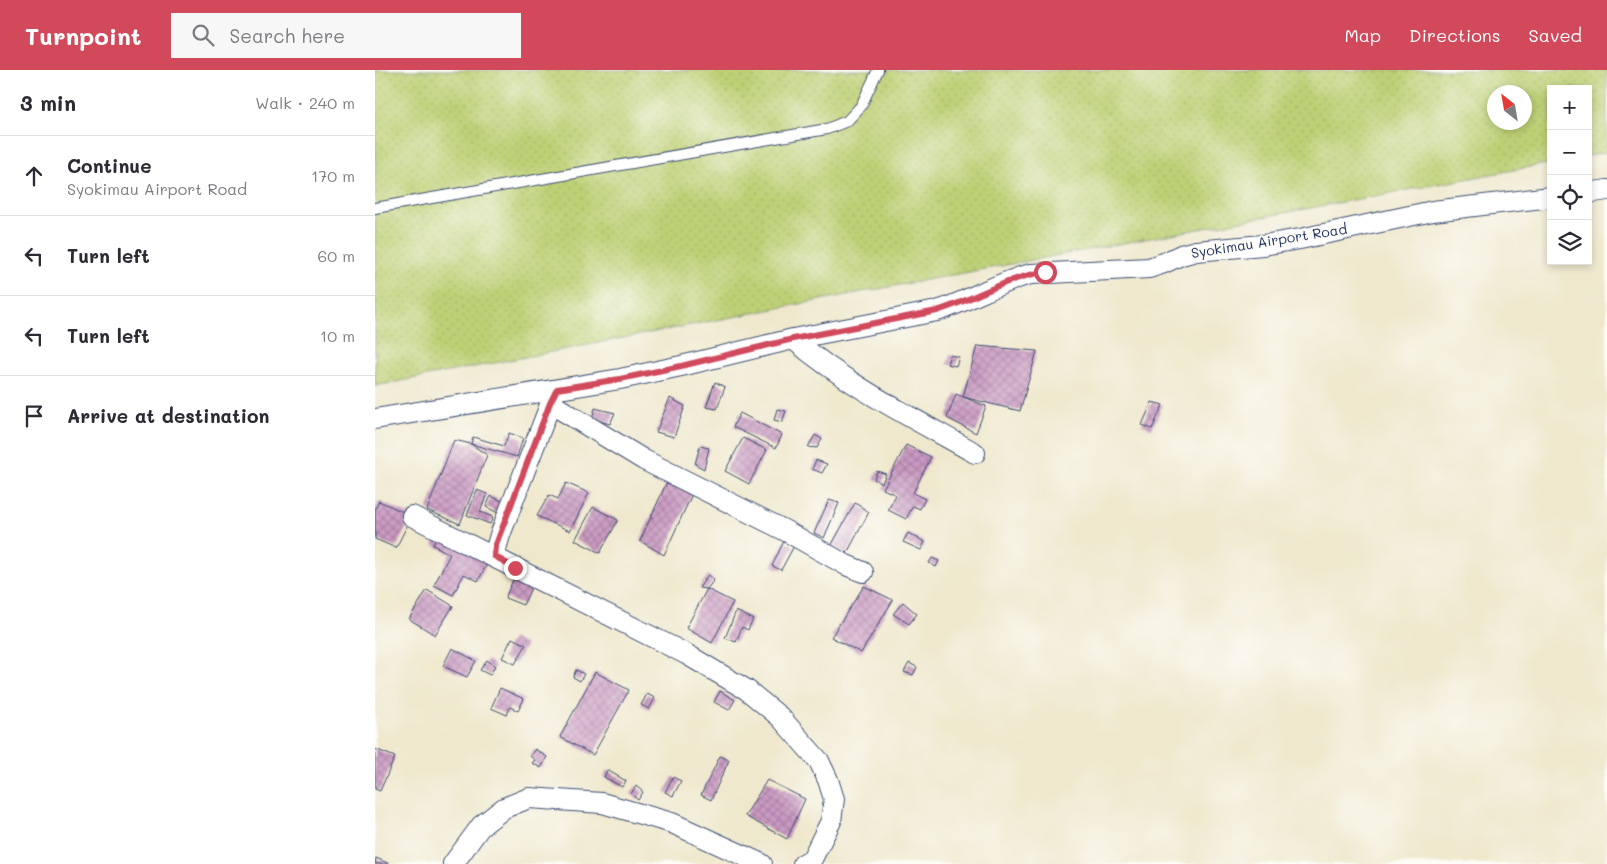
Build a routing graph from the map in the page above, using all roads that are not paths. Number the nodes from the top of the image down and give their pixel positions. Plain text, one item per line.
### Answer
1 (879, 70) edge
2 (1607, 190) edge
3 (1592, 192) edge
4 (1547, 198) edge
5 (375, 208) edge
6 (793, 339) junction
7 (553, 396) junction
8 (375, 419) edge
9 (975, 453) dead end
10 (412, 516) dead end
11 (494, 556) junction
12 (863, 572) dead end
13 (453, 864) edge
14 (762, 864) edge
15 (803, 864) edge

1 - 5 lane
2 - 3 street
4 - 6 street, Syokimau Airport Road
6 - 7 street, Syokimau Airport Road
6 - 9 street
7 - 8 street, Syokimau Airport Road
7 - 11 street
7 - 12 street
10 - 11 street
11 - 15 street
13 - 14 street

